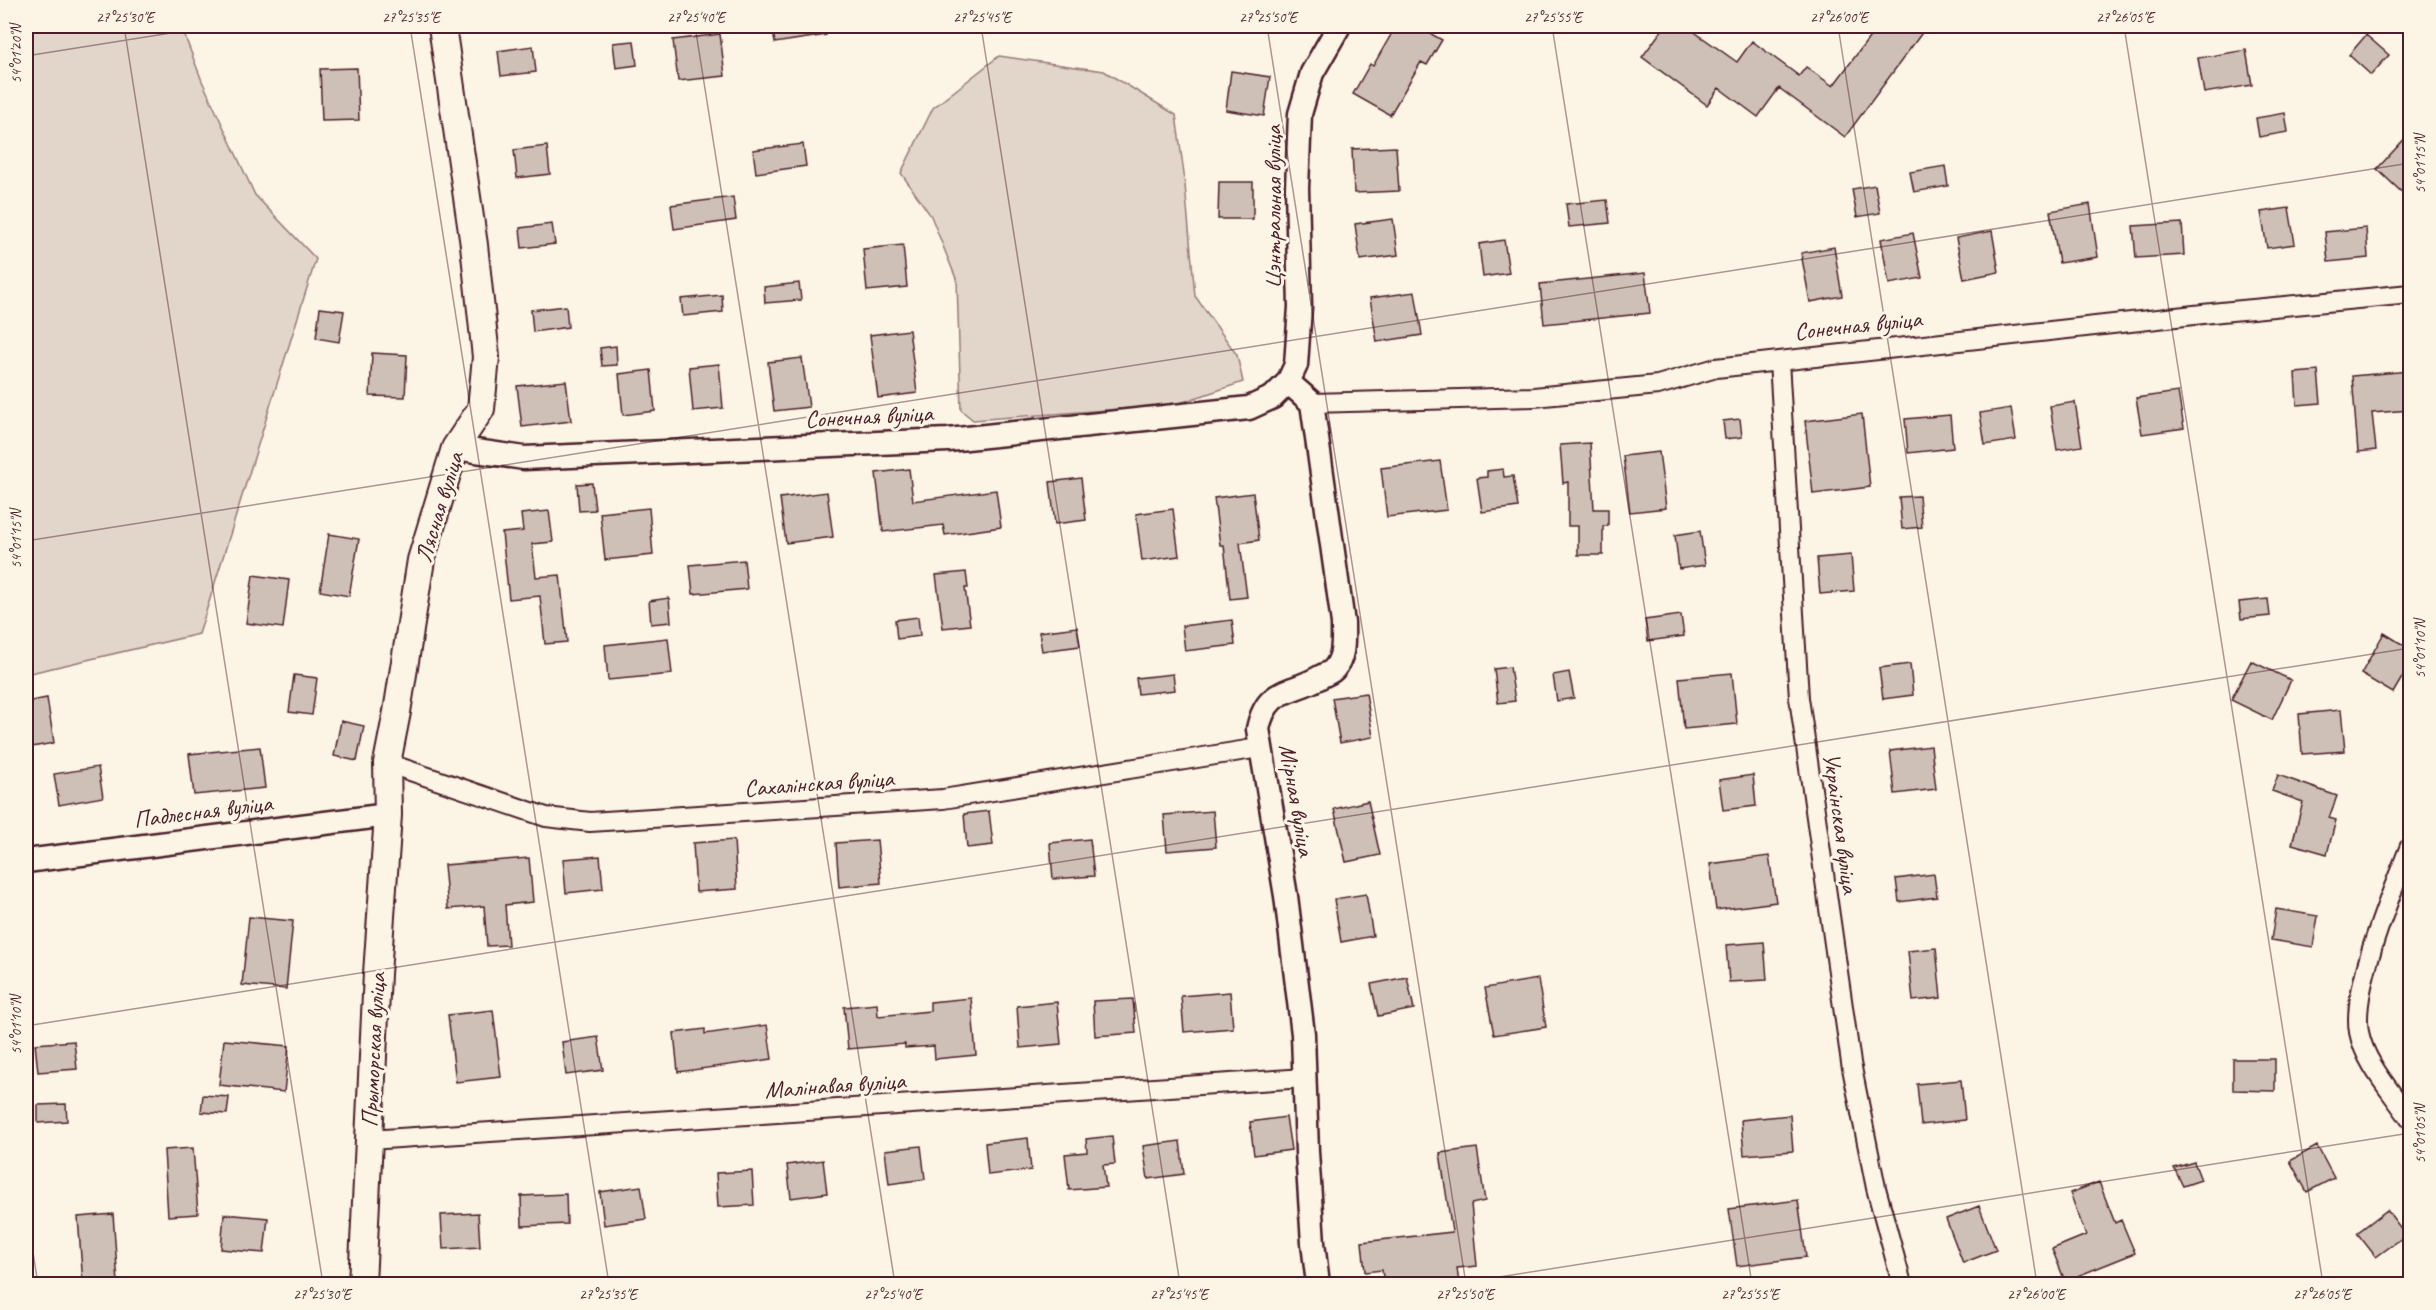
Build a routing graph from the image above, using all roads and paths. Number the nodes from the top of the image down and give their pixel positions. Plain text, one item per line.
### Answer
1 (442, 26) edge
2 (1339, 26) edge
3 (2410, 294) edge
4 (1779, 361) junction
5 (1283, 386) junction
6 (1312, 403) junction
7 (455, 448) junction
8 (1259, 748) junction
9 (387, 763) junction
10 (388, 815) junction
11 (2410, 846) edge
12 (26, 861) edge
13 (1305, 1078) junction
14 (2410, 1119) edge
15 (369, 1140) junction
16 (362, 1284) edge
17 (1318, 1284) edge
18 (1902, 1284) edge

1 - 7 main road, Лясная вуліца
2 - 5 street, Цэнтральная вуліца
3 - 4 street, Сонечная вуліца
4 - 6 street, Сонечная вуліца
4 - 18 street, Украінская вуліца
5 - 6 street
5 - 7 street, Сонечная вуліца
6 - 8 street, Мірная вуліца
7 - 9 main road, Лясная вуліца
8 - 9 street, Сахалінская вуліца
8 - 13 street, Мірная вуліца
9 - 10 main road, Лясная вуліца
10 - 12 street, Падлесная вуліца
10 - 15 main road, Прыморская вуліца
11 - 14 street
13 - 15 street, Малінавая вуліца
13 - 17 street, Мірная вуліца
15 - 16 main road, Прыморская вуліца

